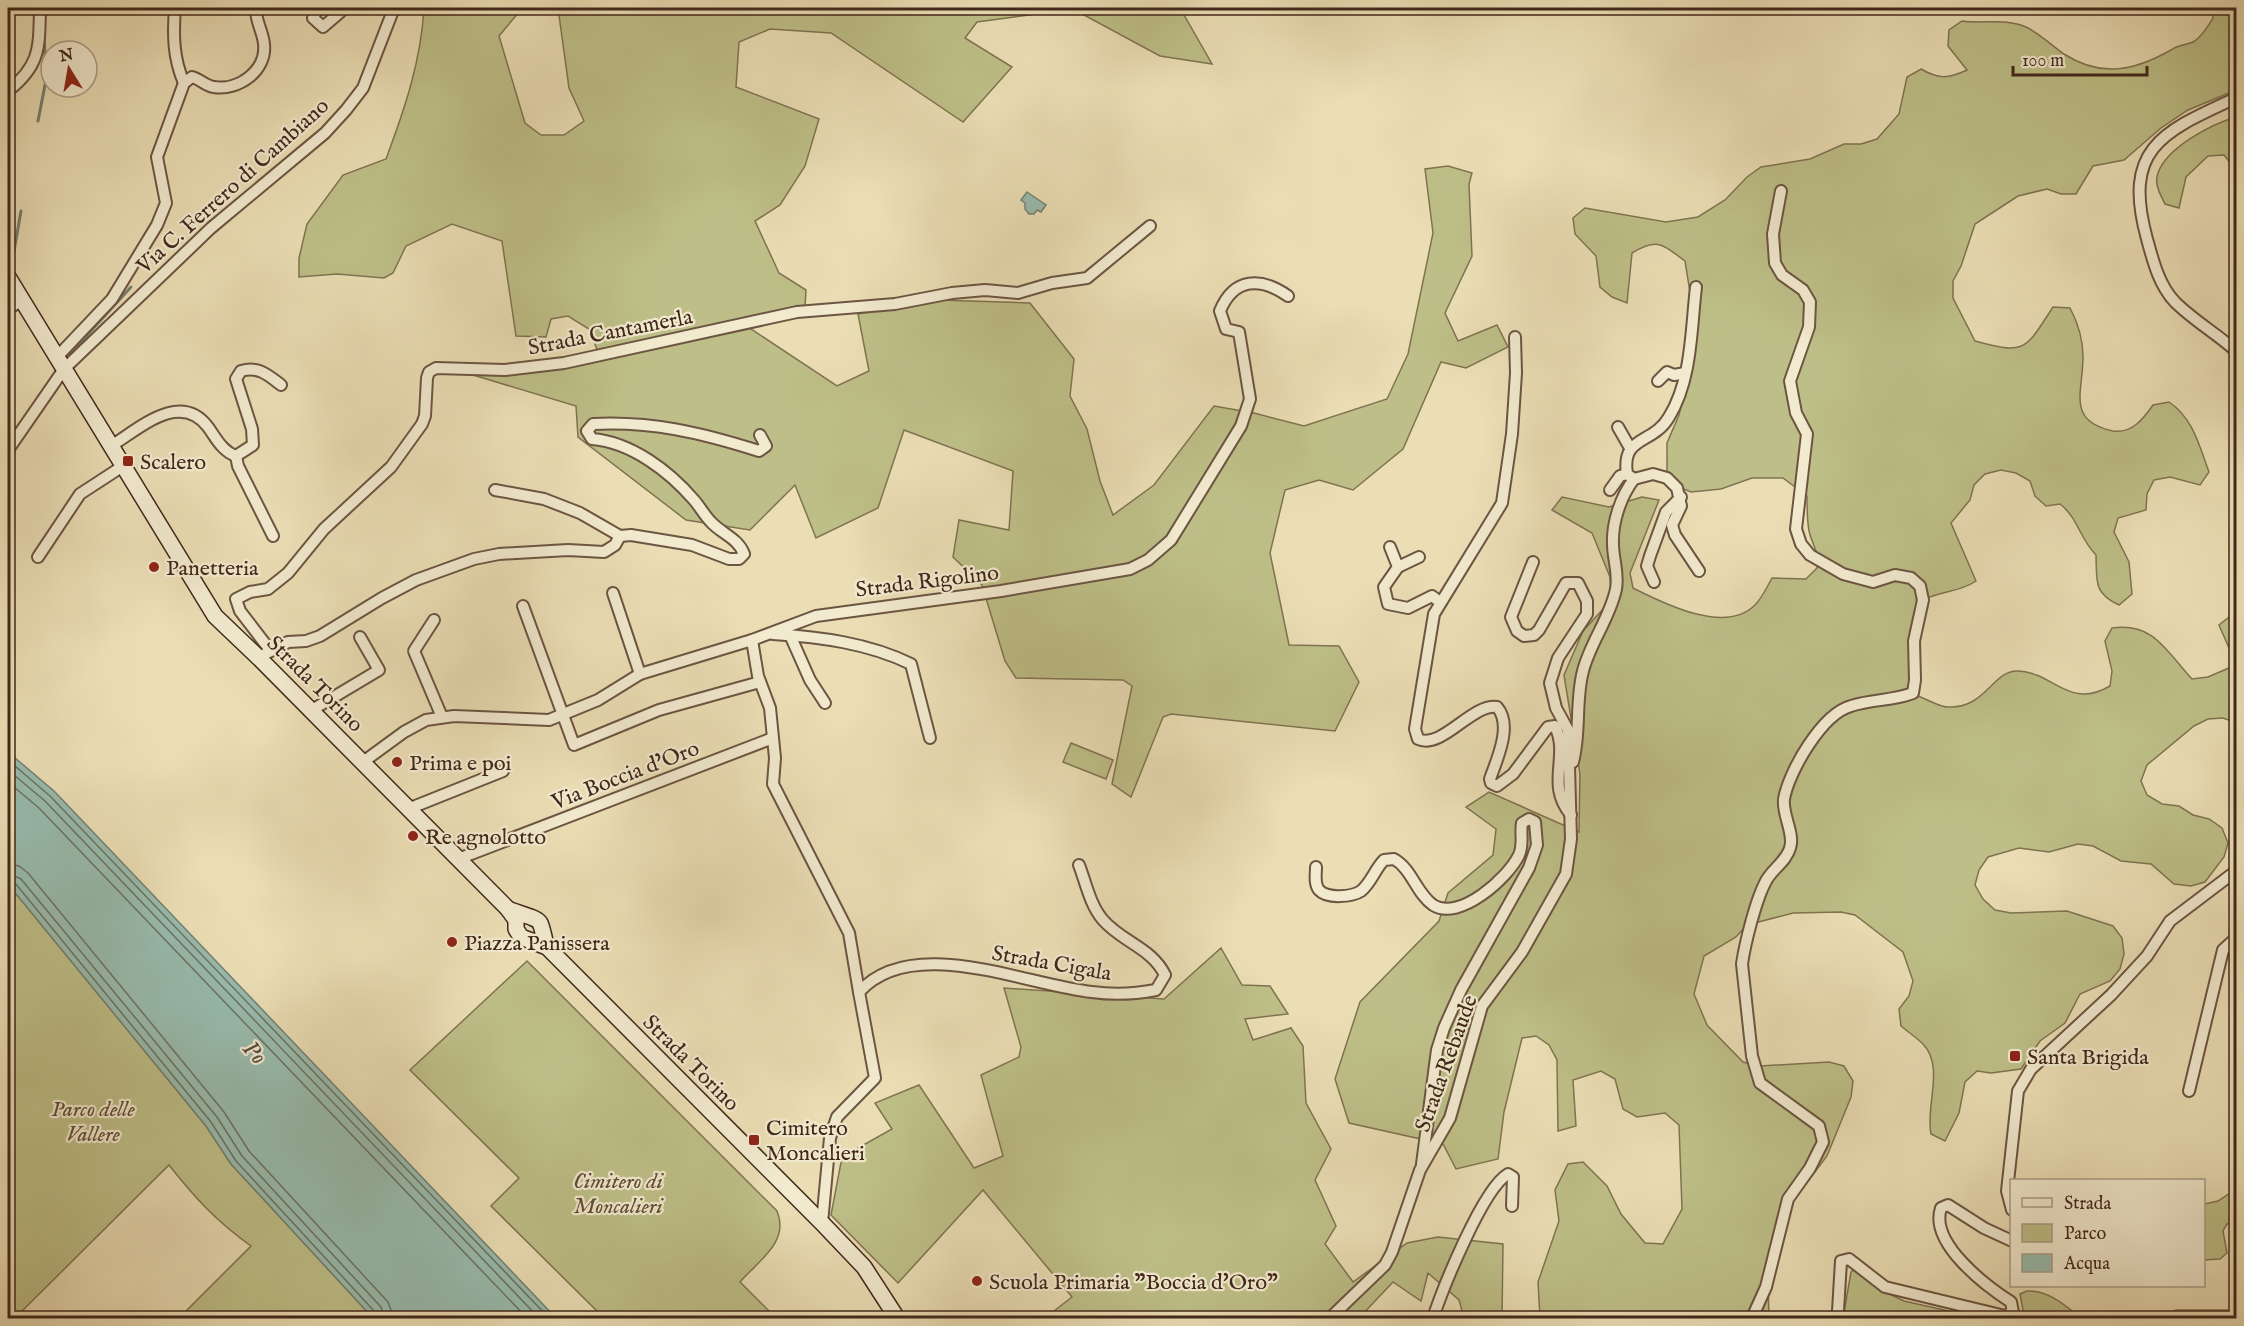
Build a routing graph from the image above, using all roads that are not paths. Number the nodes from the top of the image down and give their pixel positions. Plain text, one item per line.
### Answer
1 (40, 8) edge
2 (175, 8) edge
3 (256, 8) edge
4 (317, 8) edge
5 (345, 8) edge
6 (394, 8) edge
7 (184, 83) junction
8 (8, 91) edge
9 (2236, 98) edge
10 (1781, 191) dead end
11 (1150, 226) dead end
12 (8, 277) edge
13 (1696, 287) dead end
14 (1288, 297) dead end
15 (22, 300) junction
16 (8, 309) edge
17 (1515, 337) dead end
18 (2236, 351) edge
19 (60, 363) junction
20 (1685, 373) junction
21 (1658, 381) dead end
22 (281, 386) dead end
23 (1618, 427) dead end
24 (760, 435) dead end
25 (111, 446) junction
26 (1630, 448) junction
27 (8, 450) edge
28 (236, 456) junction
29 (123, 466) junction
30 (1631, 477) junction
31 (495, 490) dead end
32 (1610, 490) dead end
33 (1681, 497) junction
34 (273, 536) dead end
35 (620, 536) junction
36 (1390, 547) dead end
37 (38, 557) dead end
38 (1419, 557) dead end
39 (1533, 562) dead end
40 (1398, 567) junction
41 (1698, 571) dead end
42 (1654, 582) dead end
43 (614, 593) dead end
44 (1440, 602) junction
45 (523, 606) dead end
46 (434, 620) dead end
47 (768, 634) junction
48 (790, 635) junction
49 (360, 637) dead end
50 (752, 640) junction
51 (265, 654) junction
52 (639, 674) junction
53 (760, 682) junction
54 (825, 703) dead end
55 (312, 710) junction
56 (565, 714) junction
57 (442, 717) junction
58 (773, 738) junction
59 (930, 738) dead end
60 (363, 762) junction
61 (503, 771) dead end
62 (1570, 774) junction
63 (408, 809) junction
64 (1571, 815) junction
65 (458, 859) junction
66 (1079, 865) dead end
67 (1316, 867) dead end
68 (2236, 871) edge
69 (2236, 938) edge
70 (859, 992) junction
71 (2189, 1091) dead end
72 (1420, 1170) junction
73 (2010, 1202) edge
74 (1512, 1206) dead end
75 (822, 1223) junction
76 (2010, 1240) edge
77 (897, 1318) edge
78 (1330, 1318) edge
79 (1433, 1318) edge
80 (1752, 1318) edge
81 (1835, 1318) edge

1 - 8 street
2 - 7 street
3 - 7 street
4 - 5 street
6 - 19 street, Via C. Ferrero di Cambiano
7 - 19 street
9 - 18 street
10 - 80 street
11 - 51 street, Strada Cantamerla
12 - 15 main road, Strada Torino
13 - 20 street
14 - 47 street, Strada Rigolino
15 - 16 street
15 - 19 main road, Strada Torino
17 - 44 street
19 - 25 main road, Strada Torino
19 - 27 street
20 - 21 street
20 - 26 street
22 - 28 street
23 - 26 street
24 - 35 street
25 - 28 street
25 - 29 main road, Strada Torino
26 - 30 street
28 - 34 street
29 - 37 street
29 - 51 main road, Strada Torino
30 - 32 street
30 - 33 street
30 - 62 street
31 - 35 street
33 - 41 street
33 - 42 street
35 - 51 street
36 - 40 street
38 - 40 street
39 - 62 street, Strada Rebaude
40 - 44 street
43 - 52 street
44 - 64 street
45 - 56 street
46 - 57 street
47 - 48 street
47 - 50 street, Strada Rigolino
48 - 54 street
48 - 59 street
49 - 55 street
50 - 52 street, Strada Rigolino
50 - 53 street
51 - 55 main road, Strada Torino
52 - 56 street, Strada Rigolino
53 - 56 street
53 - 58 street
55 - 60 main road, Strada Torino
56 - 57 street, Strada Rigolino
57 - 60 street, Strada Rigolino
58 - 65 street, Via Boccia d'Oro
58 - 70 street
60 - 63 main road, Strada Torino
61 - 63 street
62 - 64 street, Strada Rebaude
63 - 65 main road, Strada Torino
64 - 72 street, Strada Rebaude
65 - 75 main road, Strada Torino
66 - 70 street, Strada Cigala
67 - 72 street
68 - 73 street
69 - 71 street
70 - 75 street
72 - 78 street, Strada Rebaude
74 - 79 street
75 - 77 main road, Strada Torino
76 - 81 street

